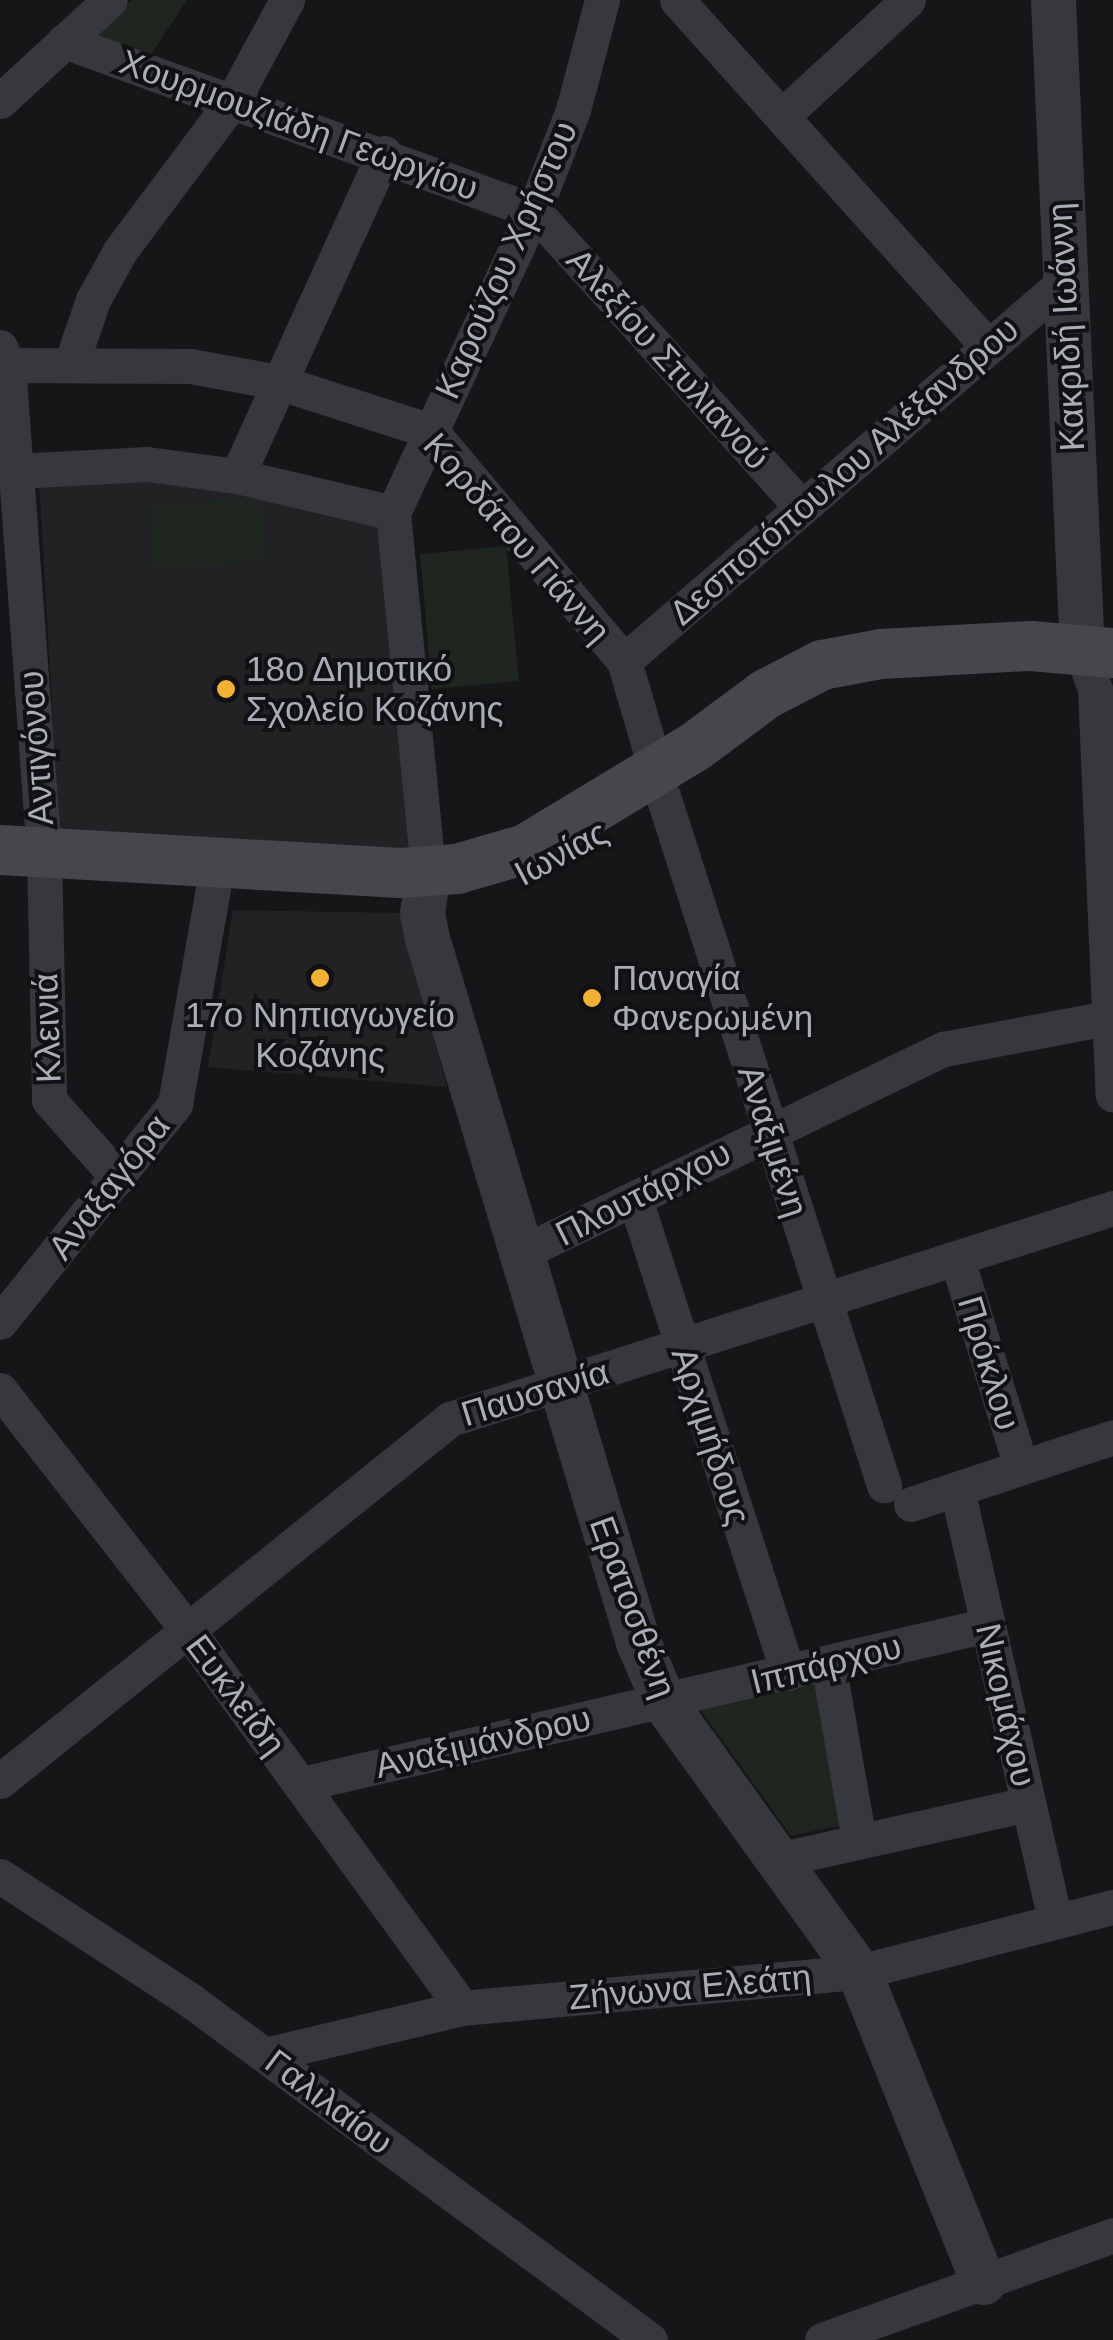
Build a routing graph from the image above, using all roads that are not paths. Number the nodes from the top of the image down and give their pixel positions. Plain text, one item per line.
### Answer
1 (110, 0) edge
2 (287, 0) edge
3 (602, 0) edge
4 (678, 0) edge
5 (908, 0) edge
6 (1052, 0) edge
7 (64, 41) junction
8 (233, 100) junction
9 (0, 101) edge
10 (782, 116) junction
11 (384, 153) junction
12 (534, 211) junction
13 (1064, 282) junction
14 (988, 347) junction
15 (3, 359) edge
16 (72, 361) junction
17 (278, 382) junction
18 (431, 431) junction
19 (16, 471) junction
20 (238, 476) junction
21 (802, 508) junction
22 (393, 513) junction
23 (1097, 653) edge
24 (624, 661) junction
25 (660, 783) junction
26 (22, 865) edge
27 (216, 874) junction
28 (426, 887) junction
29 (1106, 1018) junction
30 (1113, 1095) edge
31 (769, 1130) junction
32 (118, 1178) junction
33 (634, 1198) junction
34 (1113, 1208) edge
35 (519, 1254) junction
36 (957, 1258) junction
37 (824, 1302) junction
38 (0, 1322) edge
39 (682, 1347) junction
40 (558, 1387) junction
41 (0, 1390) edge
42 (1113, 1437) edge
43 (1022, 1468) junction
44 (958, 1489) junction
45 (988, 1625) junction
46 (190, 1633) junction
47 (828, 1663) junction
48 (788, 1673) junction
49 (664, 1702) junction
50 (0, 1781) edge
51 (302, 1784) junction
52 (1028, 1804) junction
53 (859, 1842) junction
54 (777, 1860) junction
55 (0, 1876) edge
56 (1113, 1907) edge
57 (1055, 1922) junction
58 (859, 1972) junction
59 (462, 2008) junction
60 (266, 2055) junction
61 (1113, 2234) edge
62 (982, 2282) junction
63 (650, 2340) edge
64 (822, 2340) edge

1 - 7 street
2 - 8 street
3 - 12 street, Καρούζου Χρήστου
4 - 10 street
5 - 10 street
6 - 13 street, Κακριδή Ιωάννη
7 - 8 street, Χουρμουζιάδη Γεωργίου
7 - 9 street
8 - 11 street, Χουρμουζιάδη Γεωργίου
8 - 16 street
10 - 14 street
11 - 12 street, Χουρμουζιάδη Γεωργίου
11 - 17 street
12 - 18 street, Καρούζου Χρήστου
12 - 21 street, Αλεξίου Στυλιανού
13 - 14 street, Δεσποτόπουλου Αλέξανδρου
13 - 23 street, Κακριδή Ιωάννη
14 - 21 street, Δεσποτόπουλου Αλέξανδρου
15 - 16 street, Κορδάτου Γιάννη
15 - 19 street, Αντιγόνου
16 - 17 street, Κορδάτου Γιάννη
17 - 18 street, Κορδάτου Γιάννη
17 - 20 street
18 - 22 street, Καρούζου Χρήστου
18 - 24 street, Κορδάτου Γιάννη
19 - 20 street
19 - 26 street, Αντιγόνου
20 - 22 street
21 - 24 street, Δεσποτόπουλου Αλέξανδρου
22 - 28 street
23 - 25 main road, Ιωνίας
23 - 29 street
24 - 25 street, Κορδάτου Γιάννη
25 - 28 main road, Ιωνίας
25 - 31 street, Αναξιμένη
26 - 27 main road, Ιωνίας
26 - 32 street, Κλεινιά
27 - 28 main road, Ιωνίας
27 - 32 street, Αναξαγόρα
28 - 35 street, Ερατοσθένη
29 - 30 street
29 - 31 street, Πλουτάρχου
31 - 33 street, Πλουτάρχου
31 - 37 street, Αναξιμένη
32 - 38 street, Αναξαγόρα
33 - 35 street, Πλουτάρχου
33 - 39 street, Αρχιμήδους
34 - 36 street, Παυσανία
35 - 40 street, Ερατοσθένη
36 - 37 street, Παυσανία
36 - 43 street, Πρόκλου
37 - 39 street, Παυσανία
37 - 44 street, Αναξιμένη
39 - 40 street, Παυσανία
39 - 48 street, Αρχιμήδους
40 - 46 street, Παυσανία
40 - 49 street, Ερατοσθένη
41 - 46 street, Ευκλείδη
42 - 43 street
43 - 44 street
44 - 45 street, Νικομάχου
45 - 47 street, Ιππάρχου
45 - 52 street, Νικομάχου
46 - 50 street, Παυσανία
46 - 51 street, Ευκλείδη
47 - 48 street, Ιππάρχου
47 - 53 street
48 - 49 street, Ιππάρχου
49 - 51 street, Αναξιμάνδρου
49 - 54 street, Ερατοσθένη
51 - 59 street, Ευκλείδη
52 - 53 street
52 - 57 street, Νικομάχου
53 - 54 street
54 - 58 street, Ερατοσθένη
55 - 60 street, Γαλιλαίου
56 - 57 street, Ζήνωνα Ελεάτη
57 - 58 street, Ζήνωνα Ελεάτη
58 - 59 street, Ζήνωνα Ελεάτη
58 - 62 street, Ερατοσθένη
59 - 60 street, Ζήνωνα Ελεάτη
60 - 63 street, Γαλιλαίου
61 - 62 street
62 - 64 street

